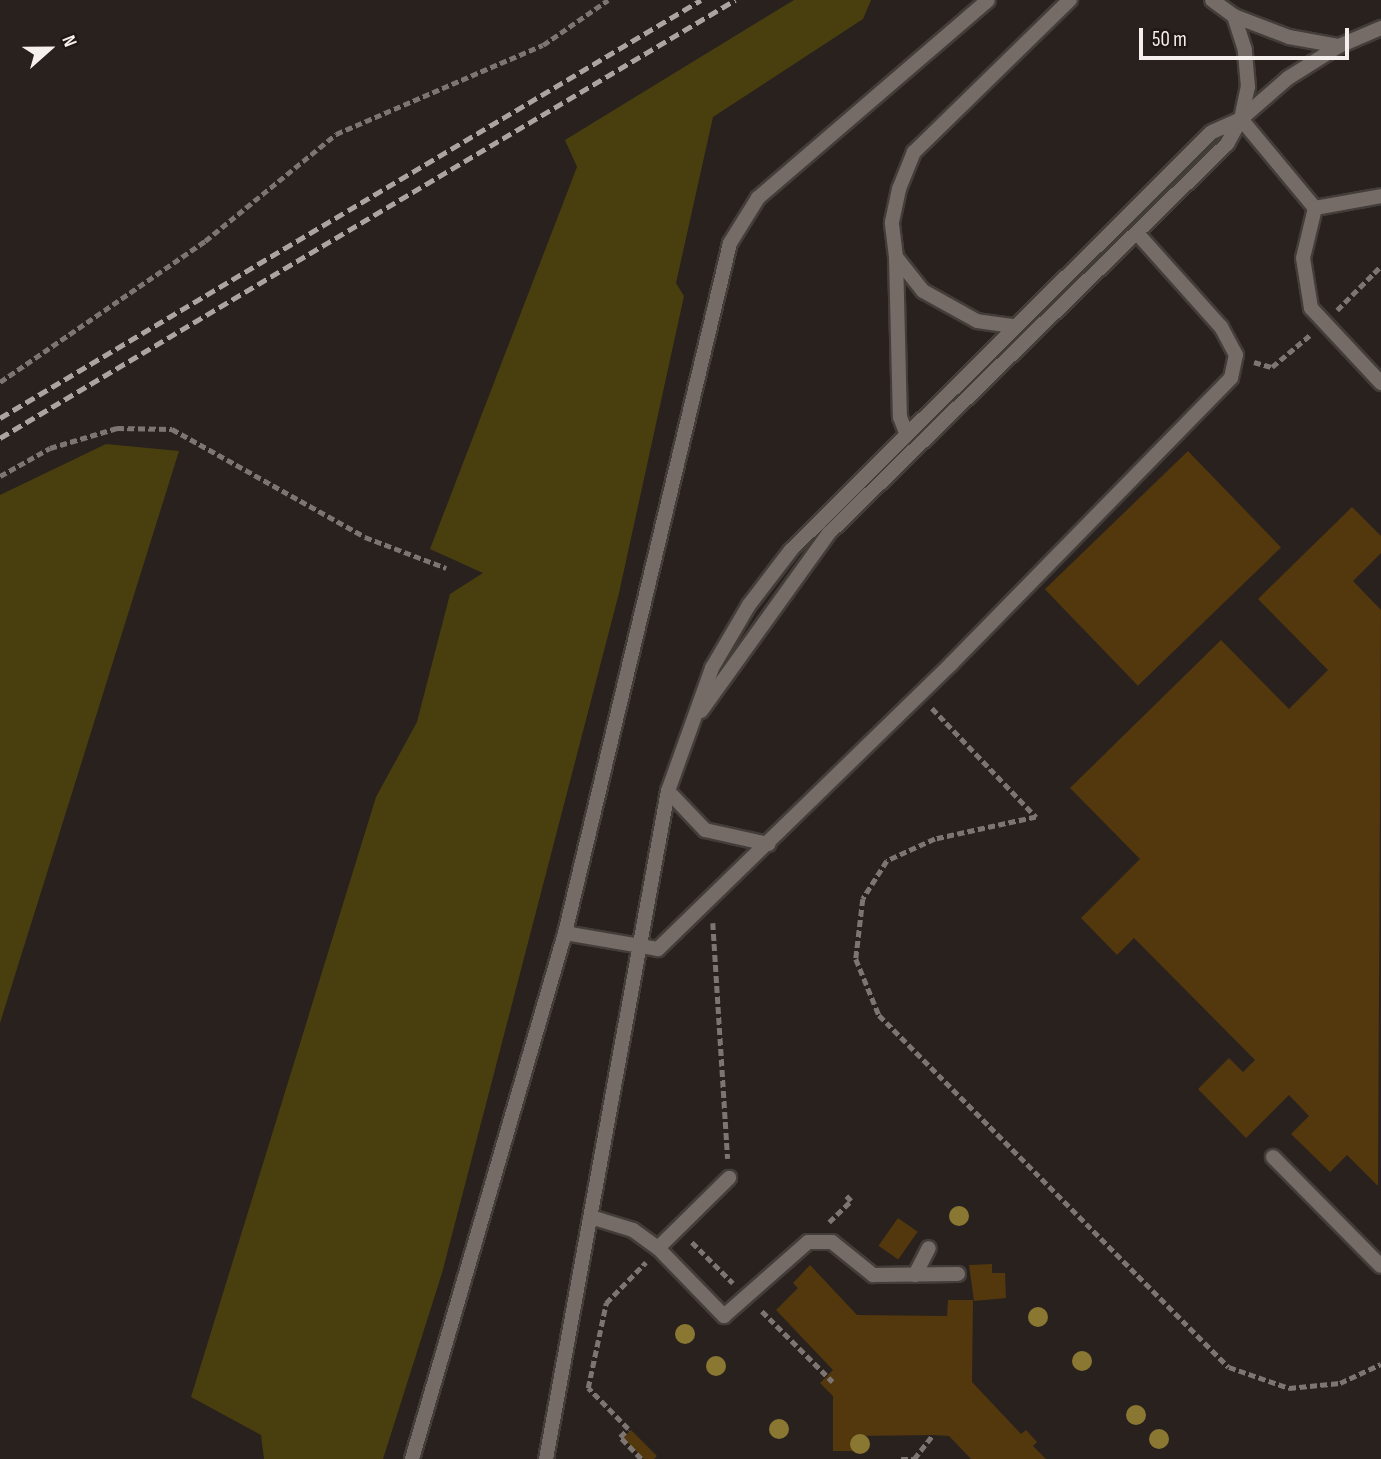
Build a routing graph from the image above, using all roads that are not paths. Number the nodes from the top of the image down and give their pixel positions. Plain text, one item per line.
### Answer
1 (988, 0) edge
2 (1070, 0) edge
3 (1212, 0) edge
4 (1234, 16) junction
5 (1381, 28) edge
6 (1339, 46) junction
7 (1241, 119) junction
8 (1381, 196) edge
9 (1315, 208) junction
10 (1137, 233) junction
11 (897, 257) junction
12 (1012, 326) junction
13 (1381, 383) edge
14 (906, 433) junction
15 (683, 739) junction
16 (668, 791) junction
17 (768, 844) junction
18 (565, 933) junction
19 (637, 947) junction
20 (1273, 1157) dead end
21 (729, 1178) road end
22 (591, 1217) junction
23 (658, 1248) junction
24 (929, 1248) dead end
25 (1381, 1266) edge
26 (915, 1275) junction
27 (958, 1275) dead end
28 (412, 1459) edge
29 (546, 1459) edge

1 - 18 lane
2 - 11 lane
3 - 4 lane
4 - 6 lane
4 - 7 lane
5 - 6 lane
6 - 7 lane
7 - 9 lane
7 - 10 lane
7 - 12 lane
8 - 9 lane
9 - 13 lane
10 - 15 lane
10 - 17 lane
11 - 12 lane
11 - 14 lane
12 - 14 lane
14 - 15 lane
15 - 16 lane
16 - 17 lane
16 - 19 lane
17 - 19 lane
18 - 19 lane
18 - 28 lane
19 - 22 lane
20 - 25 lane
21 - 23 lane
22 - 23 lane
22 - 29 lane
23 - 26 lane
24 - 26 lane
26 - 27 lane

